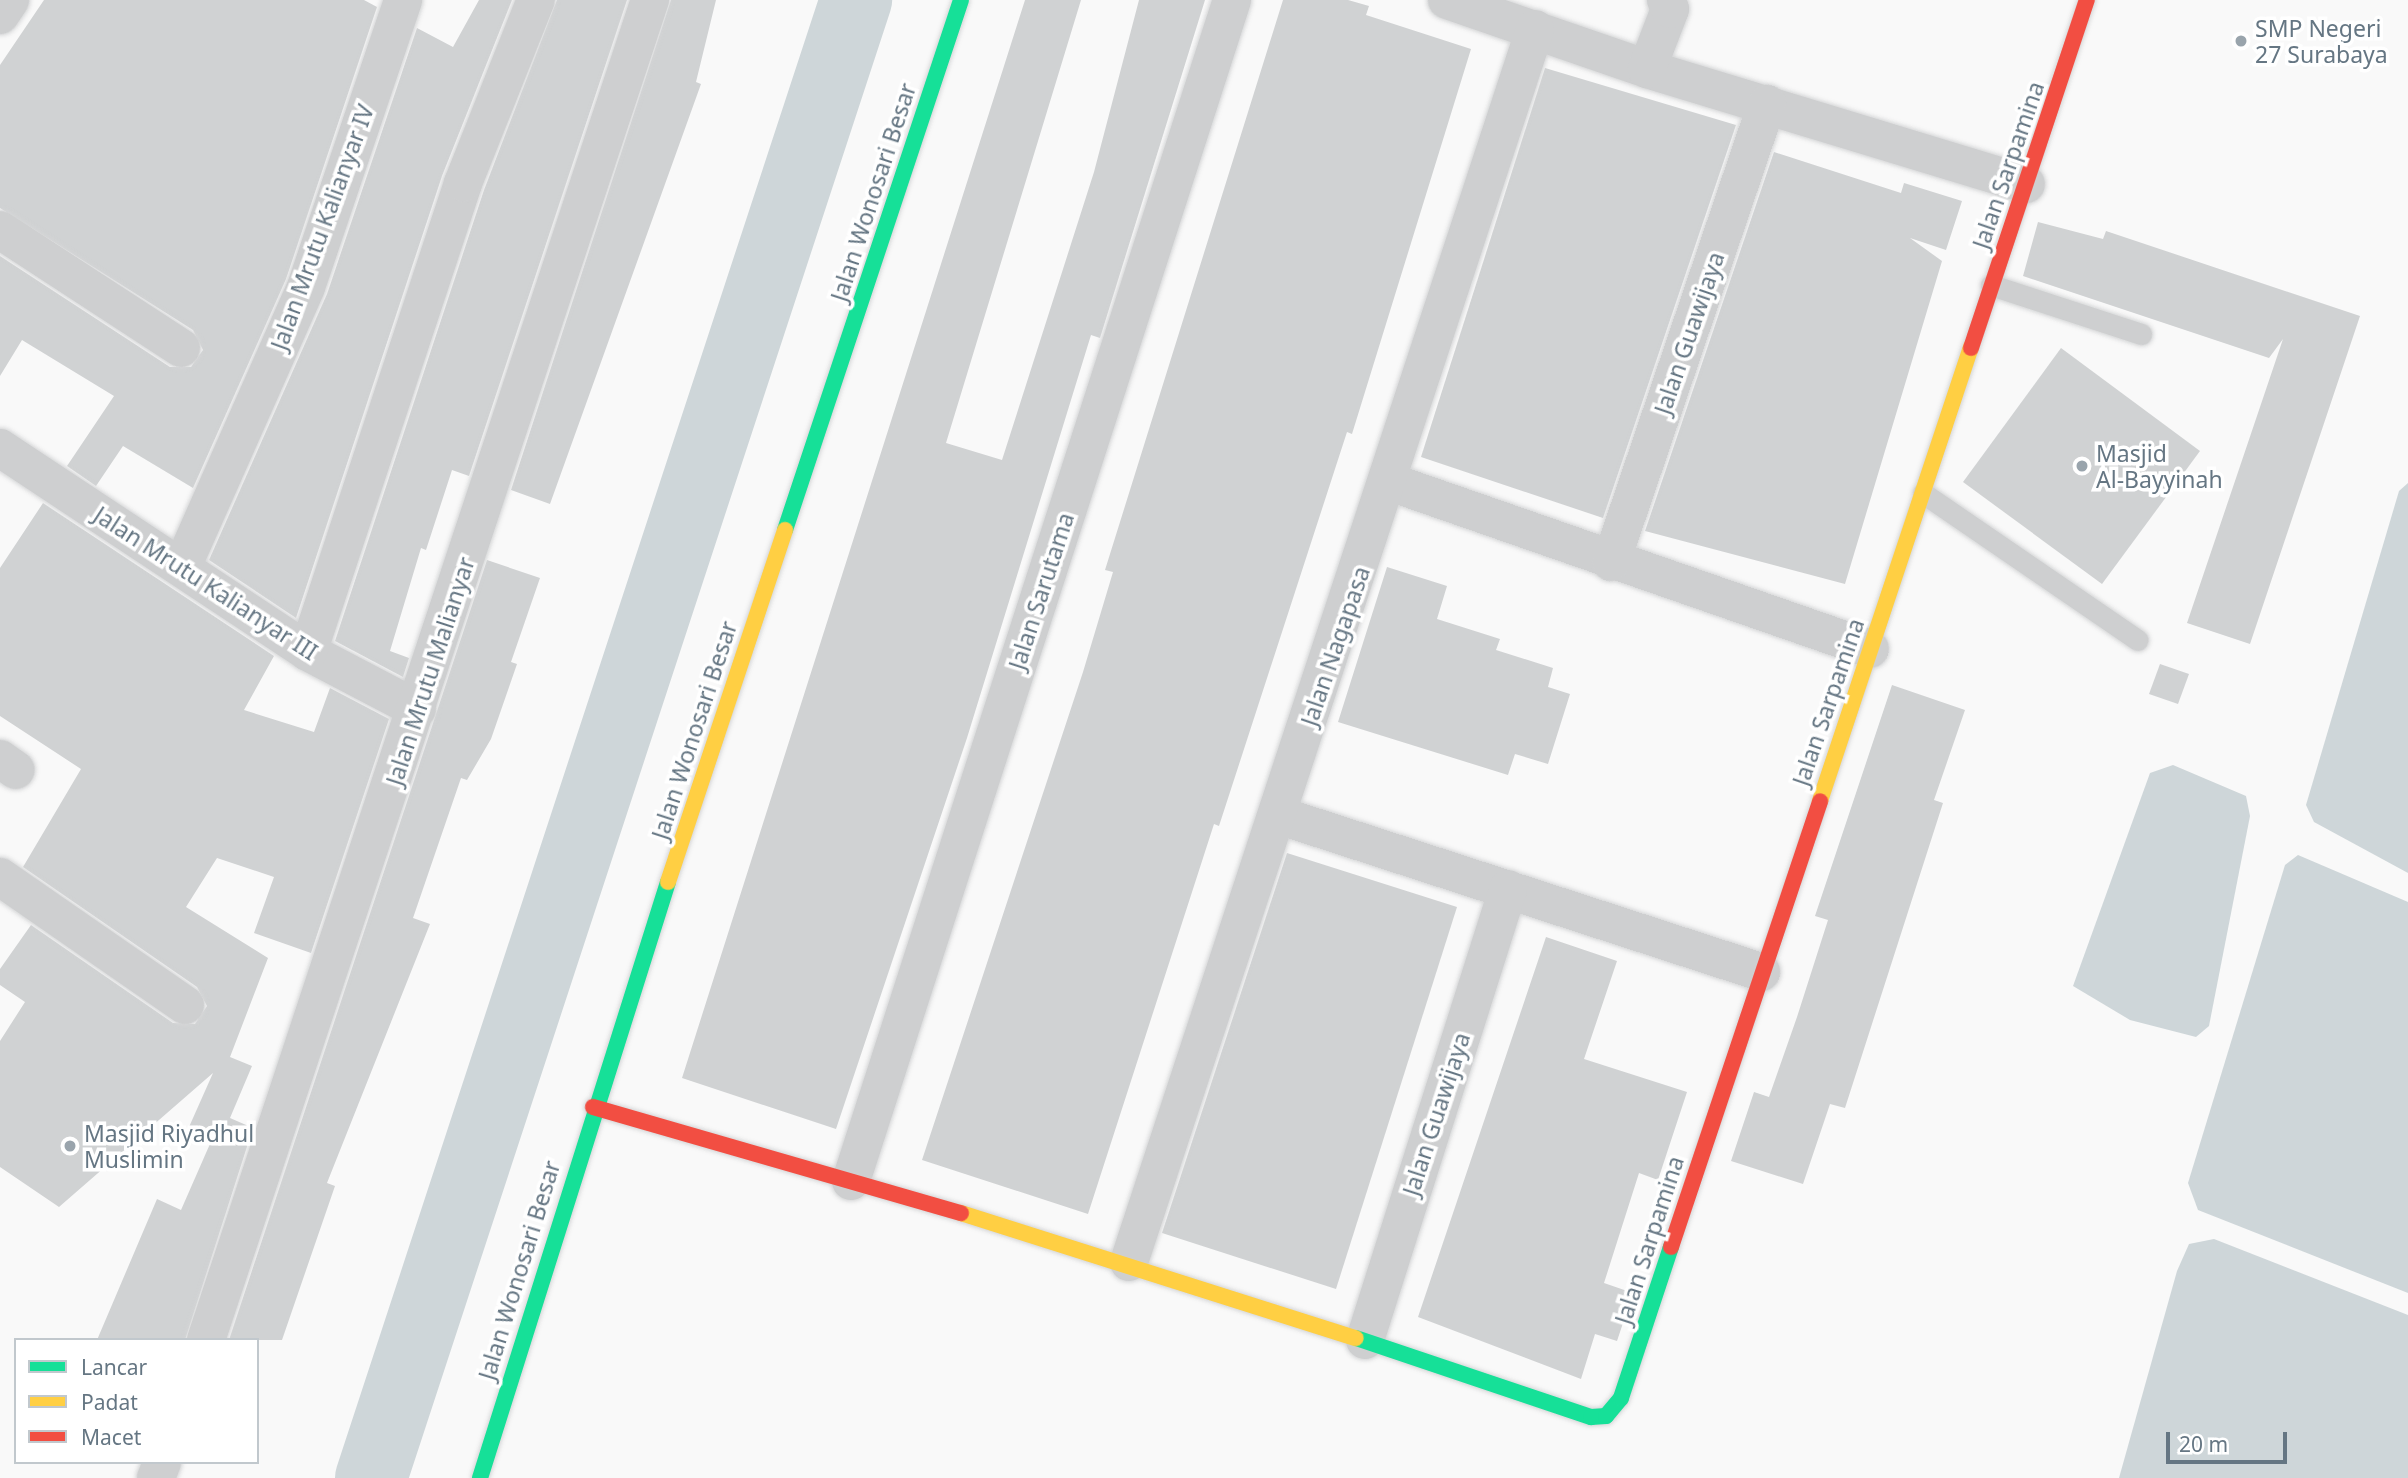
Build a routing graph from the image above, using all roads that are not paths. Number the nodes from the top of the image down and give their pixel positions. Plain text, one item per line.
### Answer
1 (10, 0) edge
2 (403, 0) edge
3 (536, 0) edge
4 (650, 0) edge
5 (961, 0) edge
6 (1232, 0) edge
7 (1447, 0) edge
8 (1666, 0) edge
9 (2087, 0) edge
10 (0, 15) edge
11 (1535, 29) junction
12 (1647, 69) junction
13 (1768, 104) junction
14 (2026, 184) junction
15 (0, 230) edge
16 (1992, 285) junction
17 (2141, 334) dead end
18 (181, 348) dead end
19 (0, 448) edge
20 (1391, 482) junction
21 (1923, 493) junction
22 (1611, 562) junction
23 (182, 567) junction
24 (2137, 640) dead end
25 (1870, 649) junction
26 (308, 652) junction
27 (418, 709) junction
28 (1278, 815) junction
29 (0, 877) edge
30 (1508, 889) junction
31 (1761, 972) junction
32 (185, 1005) dead end
33 (593, 1107) junction
34 (850, 1181) junction
35 (1129, 1262) junction
36 (207, 1338) edge
37 (1365, 1340) junction
38 (480, 1478) edge

1 - 10 street
2 - 23 street, Jalan Mrutu Kalianyar IV
3 - 26 street
4 - 27 street, Jalan Mrutu Malianyar
5 - 33 street, Jalan Wonosari Besar
6 - 34 street, Jalan Sarutama
7 - 11 street
8 - 12 street
9 - 14 street, Jalan Sarpamina
11 - 12 street
11 - 20 street, Jalan Nagapasa
12 - 13 street
13 - 14 street
13 - 22 street, Jalan Guawijaya
14 - 16 street, Jalan Sarpamina
15 - 18 street
16 - 17 lane
16 - 21 street, Jalan Sarpamina
19 - 23 street, Jalan Mrutu Kalianyar III
20 - 22 street
20 - 28 street, Jalan Nagapasa
21 - 24 lane
21 - 25 street, Jalan Sarpamina
22 - 25 street
23 - 26 street, Jalan Mrutu Kalianyar III
25 - 31 street, Jalan Sarpamina
26 - 27 street, Jalan Mrutu Kalianyar III
27 - 36 street, Jalan Mrutu Malianyar
28 - 30 street
28 - 35 street, Jalan Nagapasa
29 - 32 street
30 - 31 street
30 - 37 street, Jalan Guawijaya
31 - 37 street, Jalan Sarpamina
33 - 34 street
33 - 38 street, Jalan Wonosari Besar
34 - 35 street
35 - 37 street

